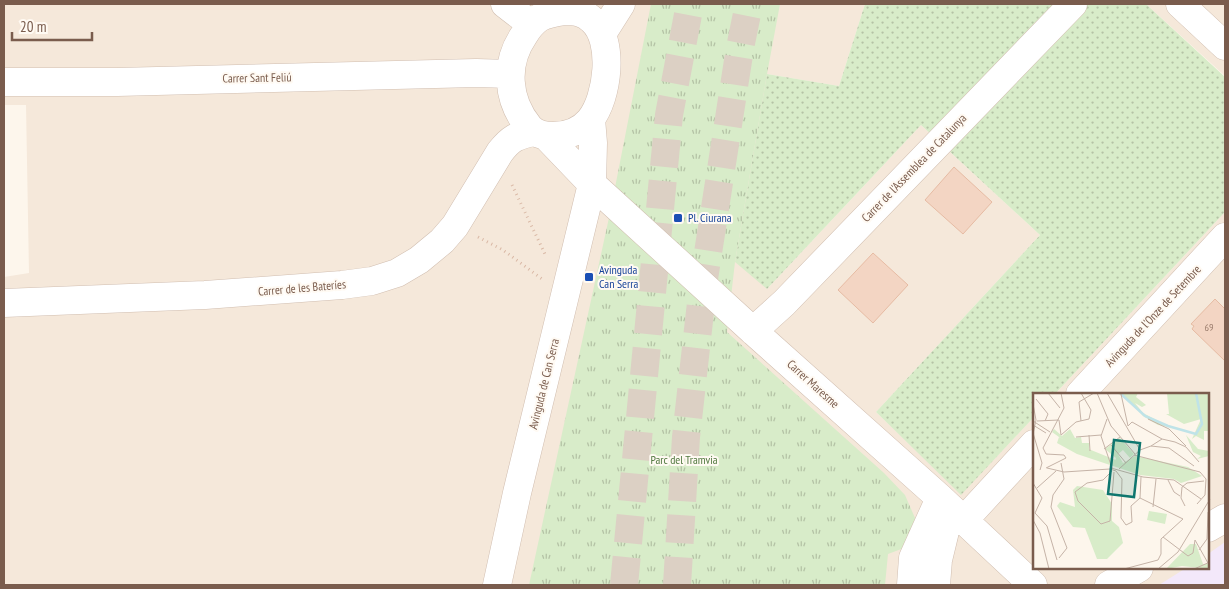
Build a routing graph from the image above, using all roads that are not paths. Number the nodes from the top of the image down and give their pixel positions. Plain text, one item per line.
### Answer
1 (504, 4) edge
2 (605, 4) edge
3 (621, 4) edge
4 (1073, 4) edge
5 (1180, 4) edge
6 (574, 7) edge
7 (531, 24) junction
8 (602, 34) junction
9 (1225, 46) edge
10 (510, 74) junction
11 (4, 82) edge
12 (591, 119) junction
13 (540, 134) junction
14 (592, 184) junction
15 (1225, 237) edge
16 (4, 288) edge
17 (50, 302) junction
18 (4, 303) edge
19 (753, 331) junction
20 (1081, 393) edge
21 (1033, 445) edge
22 (940, 498) junction
23 (1225, 518) edge
24 (964, 520) junction
25 (1209, 527) edge
26 (1137, 569) edge
27 (497, 585) edge
28 (911, 585) edge
29 (936, 585) edge
30 (1033, 585) edge
31 (1109, 585) edge

1 - 7 street
2 - 8 street
3 - 8 street
4 - 19 street, Carrer de l'Assemblea de Catalunya
5 - 9 street
6 - 7 street
6 - 8 street
7 - 10 street
8 - 12 street
10 - 11 street, Carrer Sant Feliú
10 - 13 street
12 - 13 street
12 - 14 street
13 - 14 street, Carrer Maresme
13 - 17 street, Carrer de les Bateríes
14 - 19 street, Carrer Maresme
14 - 27 street, Avinguda de Can Serra
15 - 20 street, Avinguda de l'Onze de Setembre
16 - 17 street
17 - 18 street, Carrer de les Bateríes
19 - 22 street, Carrer Maresme
21 - 24 street
22 - 24 street, Carrer Maresme
22 - 28 street
22 - 29 street
23 - 25 street
24 - 30 street, Carrer Maresme
26 - 31 street

